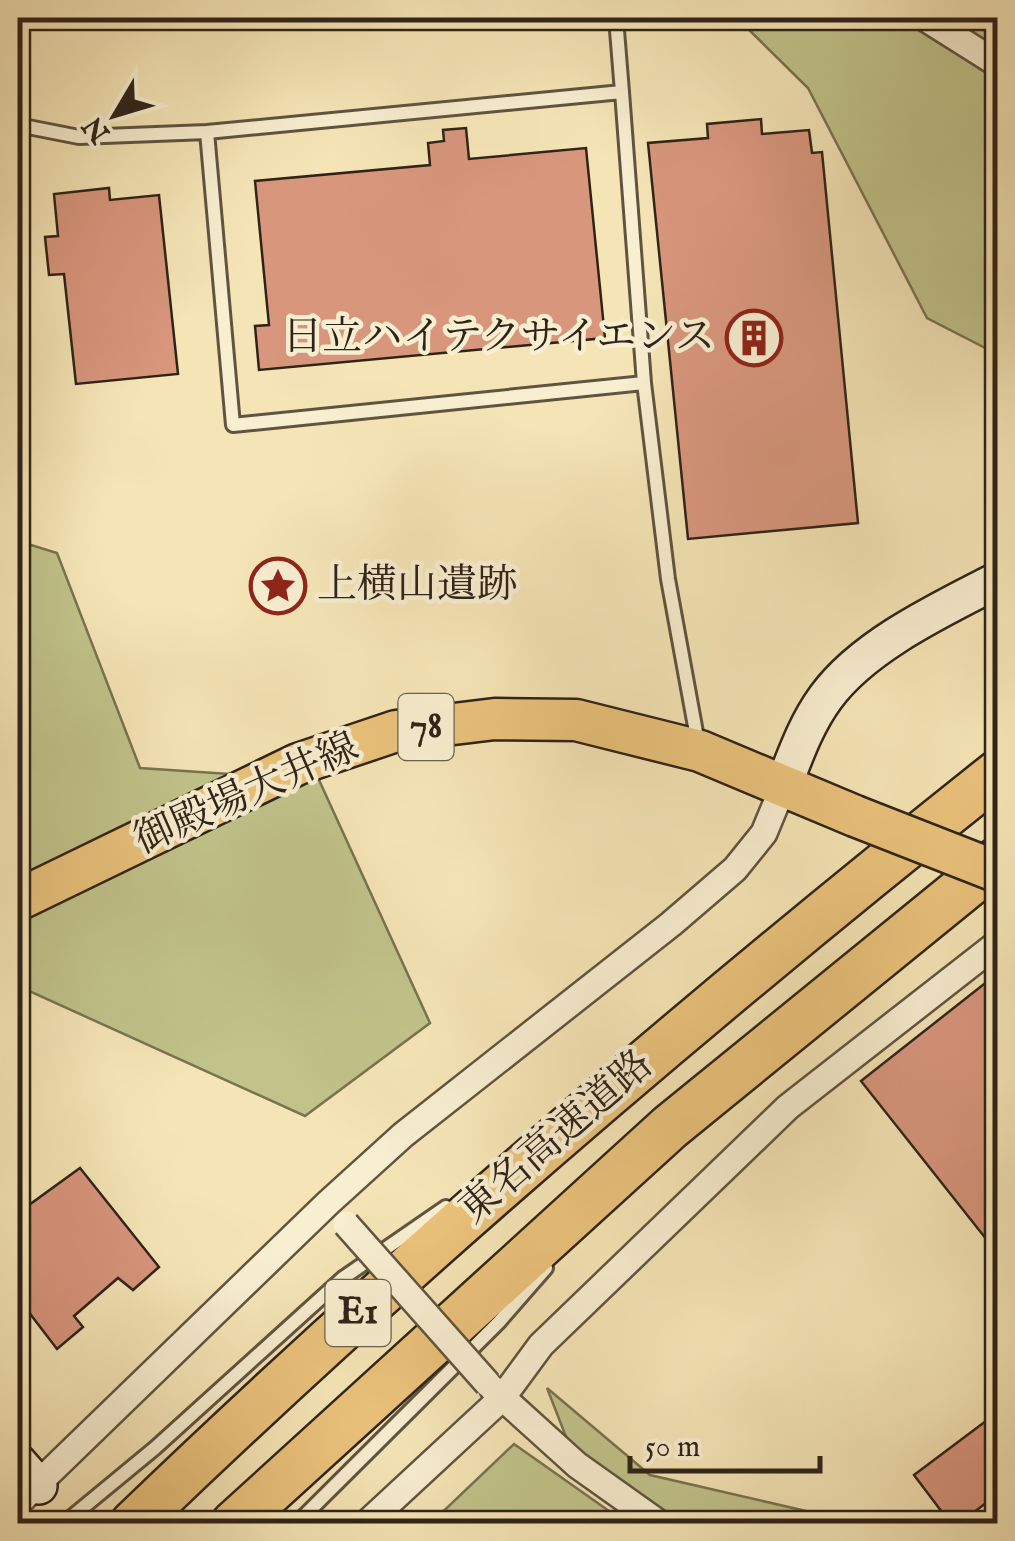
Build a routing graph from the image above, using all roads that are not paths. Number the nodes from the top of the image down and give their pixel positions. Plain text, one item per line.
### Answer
1 (616, 18) edge
2 (924, 18) edge
3 (998, 64) edge
4 (622, 92) junction
5 (18, 125) edge
6 (206, 132) junction
7 (644, 383) junction
8 (998, 580) edge
9 (700, 751) junction
10 (998, 773) edge
11 (783, 788) junction
12 (998, 860) edge
13 (998, 872) edge
14 (18, 900) edge
15 (998, 944) edge
16 (589, 1109) junction
17 (670, 1127) junction
18 (490, 1176) dead end
19 (458, 1199) dead end
20 (328, 1204) junction
21 (578, 1232) dead end
22 (552, 1262) dead end
23 (495, 1391) junction
24 (25, 1484) edge
25 (63, 1524) edge
26 (133, 1524) edge
27 (234, 1524) edge
28 (296, 1524) edge
29 (366, 1524) edge
30 (660, 1524) edge

1 - 4 lane
2 - 3 street
4 - 6 lane
4 - 7 lane
5 - 6 lane
6 - 7 lane
7 - 9 lane
8 - 11 street
9 - 11 main road, 御殿場大井線 / 78
9 - 14 main road, 御殿場大井線 / 78
10 - 16 highway, 東名高速道路 / E1
11 - 13 main road, 御殿場大井線 / 78, bridge
11 - 20 street
12 - 17 highway, 東名高速道路 / E1
15 - 23 street
16 - 18 lane
16 - 26 highway, 東名高速道路 / E1
17 - 21 lane
17 - 27 highway, 東名高速道路 / E1
19 - 25 lane
20 - 23 street, bridge
20 - 24 street
22 - 28 lane
23 - 29 street
23 - 30 street

